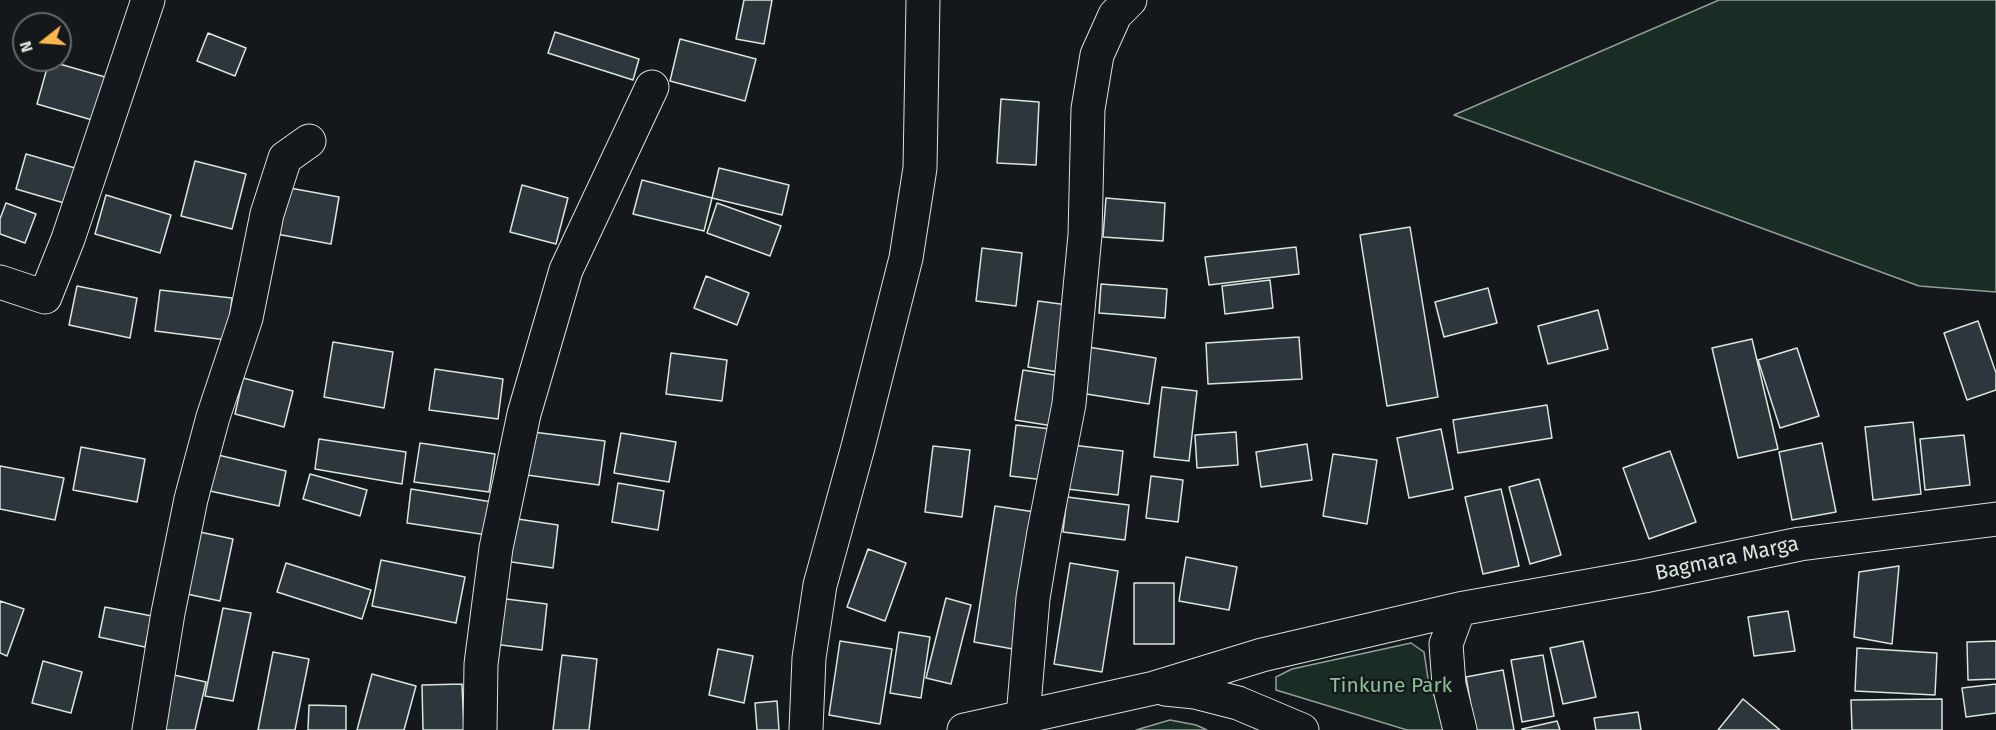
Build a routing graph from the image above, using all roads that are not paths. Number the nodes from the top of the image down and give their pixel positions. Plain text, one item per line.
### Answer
1 (148, 0) edge
2 (1130, 0) edge
3 (923, 8) edge
4 (652, 87) dead end
5 (309, 141) dead end
6 (0, 282) edge
7 (1996, 519) edge
8 (1459, 609) junction
9 (1154, 688) junction
10 (1023, 717) junction
11 (149, 730) edge
12 (480, 730) edge
13 (806, 730) edge
14 (964, 730) edge
15 (1302, 730) edge
16 (1460, 730) edge

1 - 6 main road
2 - 10 main road
3 - 13 main road
4 - 12 main road
5 - 11 main road
7 - 8 main road, Bagmara Marga
8 - 9 main road, Bagmara Marga
8 - 16 main road
9 - 10 main road
9 - 15 main road
10 - 14 main road

